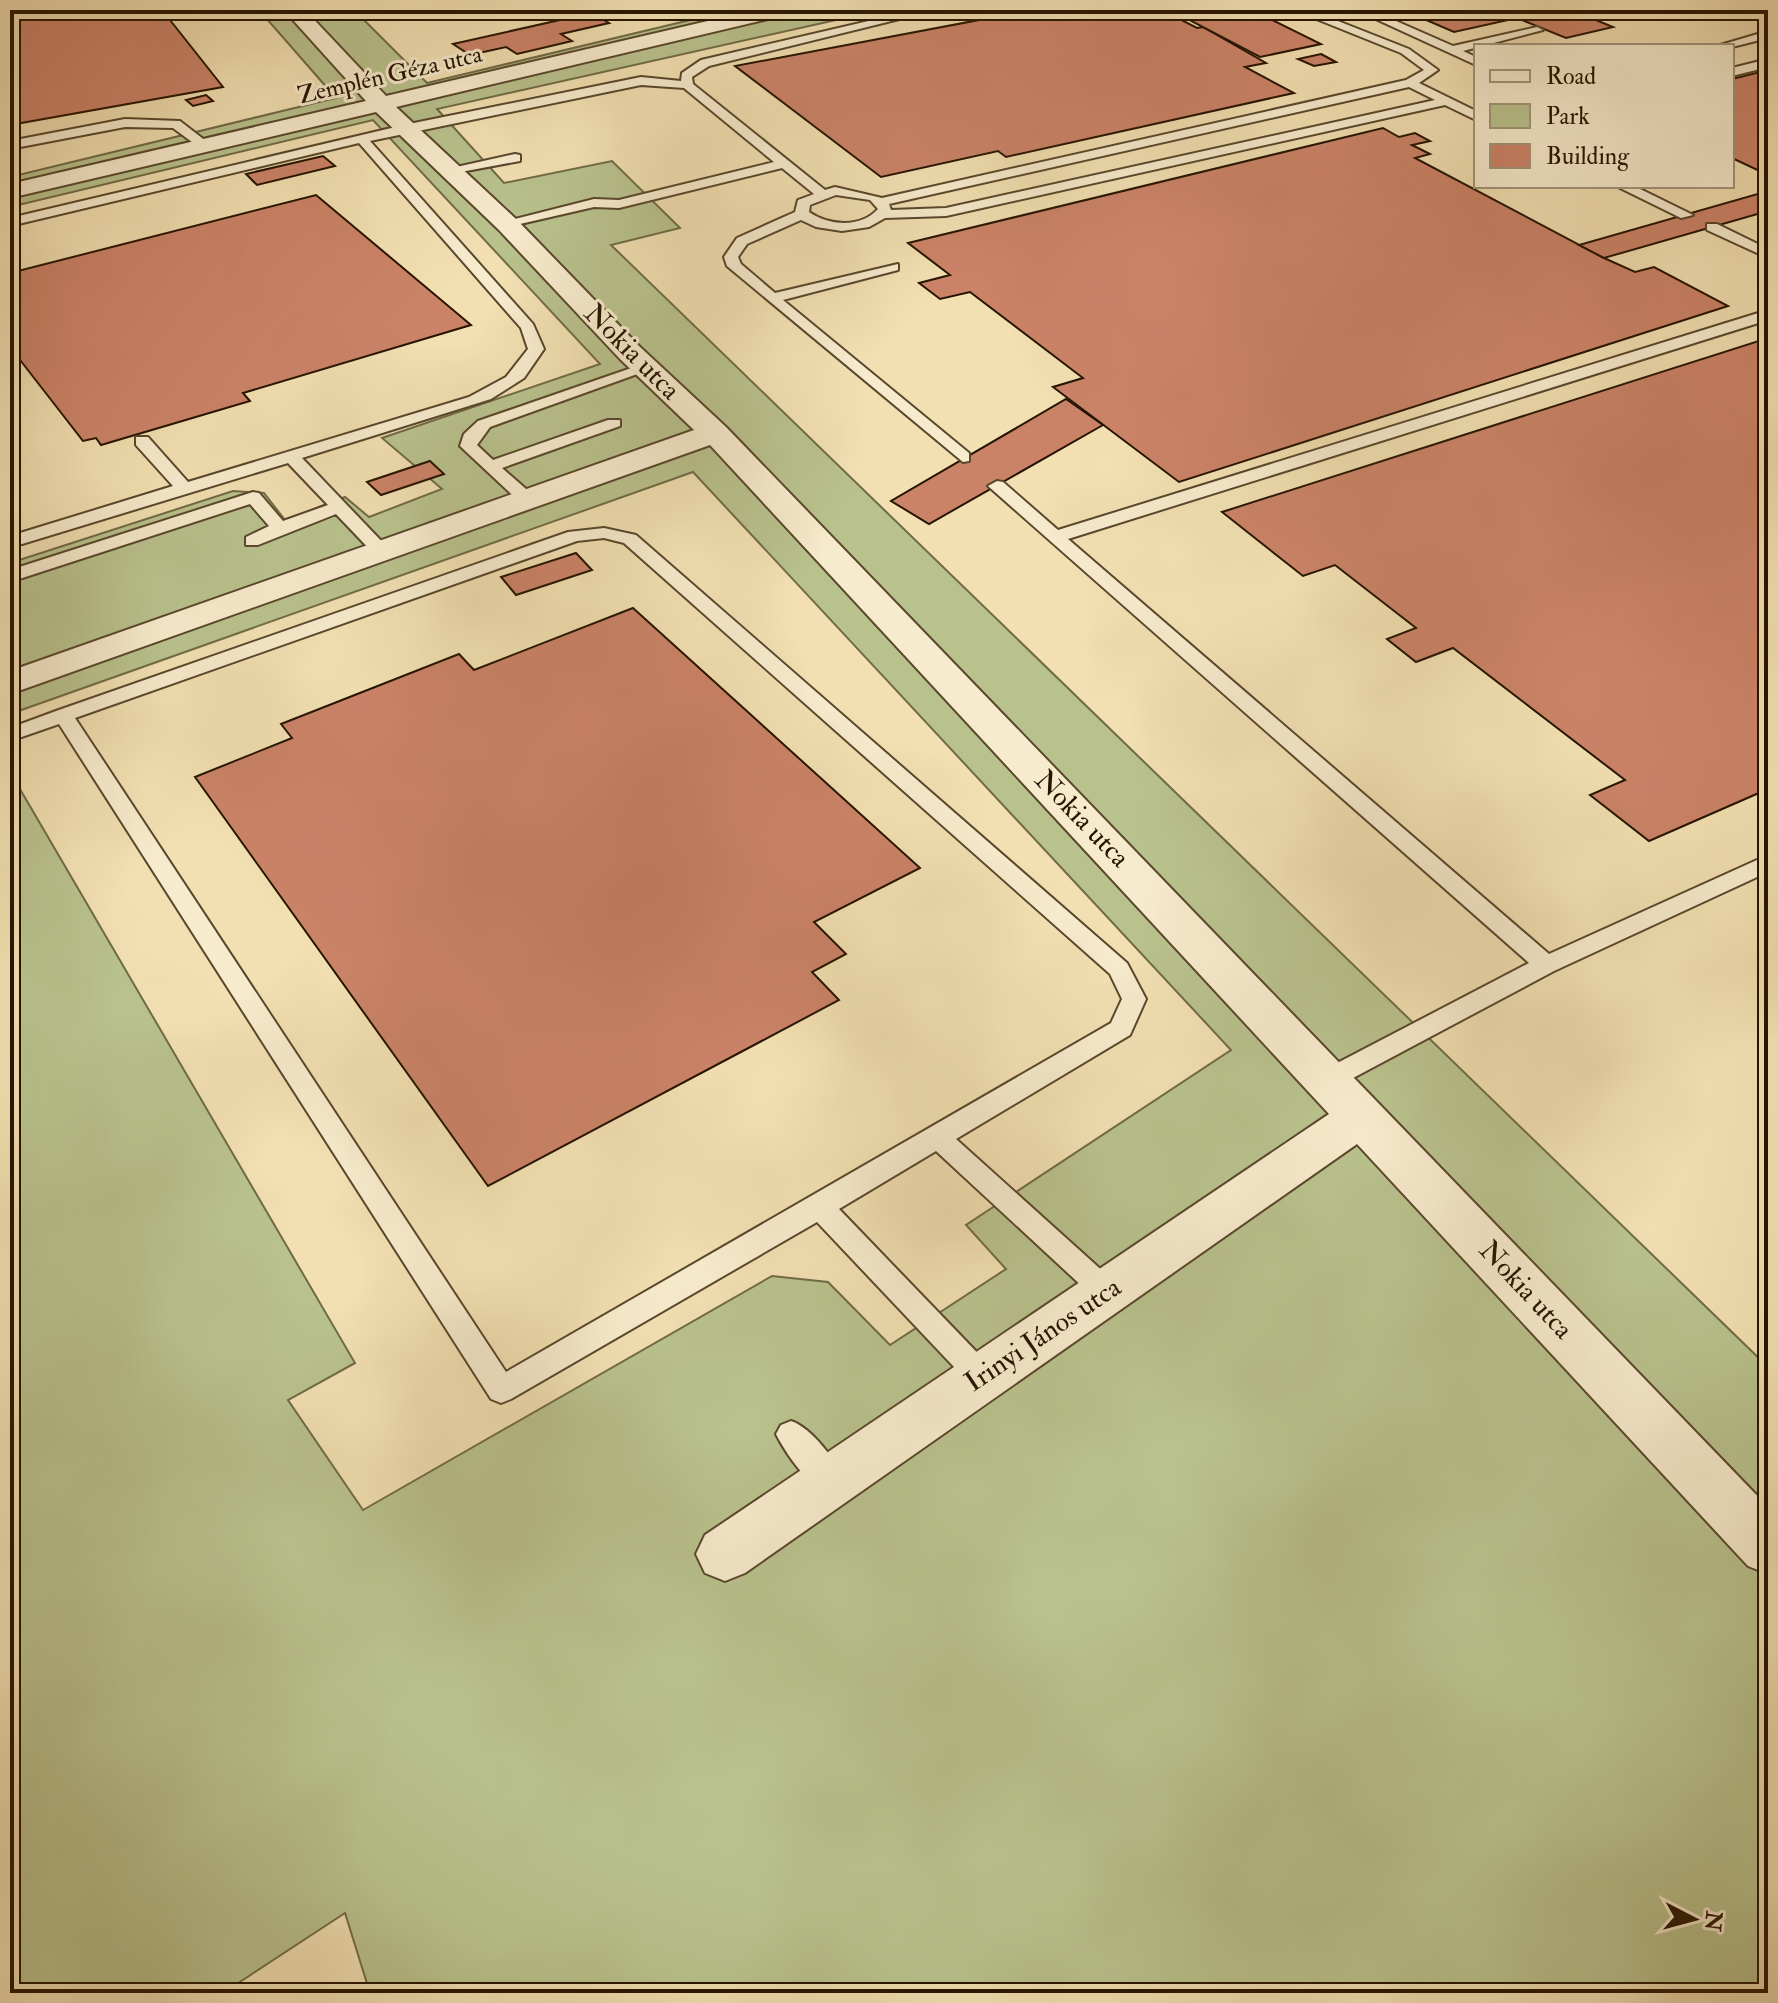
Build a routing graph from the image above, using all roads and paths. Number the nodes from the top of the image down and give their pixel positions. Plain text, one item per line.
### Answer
1 (294, 10) edge
2 (781, 10) edge
3 (930, 10) edge
4 (1300, 10) edge
5 (1362, 10) edge
6 (1746, 10) edge
7 (1768, 18) edge
8 (1537, 30) dead end
9 (1768, 34) edge
10 (1478, 44) edge
11 (1730, 44) edge
12 (1474, 45) edge
13 (1452, 50) junction
14 (1474, 60) edge
15 (1768, 63) edge
16 (1734, 72) edge
17 (1410, 83) junction
18 (687, 85) junction
19 (1447, 101) junction
20 (1474, 115) edge
21 (393, 116) junction
22 (362, 139) junction
23 (10, 145) edge
24 (205, 145) junction
25 (768, 150) junction
26 (753, 154) dead end
27 (1090, 155) junction
28 (515, 158) dead end
29 (783, 164) junction
30 (450, 170) junction
31 (1119, 173) junction
32 (613, 188) dead end
33 (1627, 188) edge
34 (10, 191) edge
35 (822, 194) junction
36 (594, 203) junction
37 (882, 208) junction
38 (802, 214) junction
39 (1686, 215) dead end
40 (10, 222) edge
41 (508, 225) junction
42 (1712, 227) dead end
43 (1768, 254) edge
44 (893, 267) dead end
45 (772, 298) junction
46 (1768, 315) edge
47 (646, 368) junction
48 (614, 423) dead end
49 (715, 433) junction
50 (142, 441) dead end
51 (291, 456) junction
52 (963, 457) dead end
53 (491, 466) junction
54 (997, 486) dead end
55 (184, 488) junction
56 (528, 500) junction
57 (340, 507) junction
58 (280, 528) junction
59 (1058, 536) junction
60 (12, 538) edge
61 (252, 541) dead end
62 (382, 552) junction
63 (10, 576) edge
64 (10, 683) edge
65 (63, 715) junction
66 (10, 735) edge
67 (1768, 863) edge
68 (1546, 965) junction
69 (1345, 1097) junction
70 (937, 1137) junction
71 (820, 1207) junction
72 (1107, 1292) junction
73 (982, 1377) junction
74 (791, 1434) dead end
75 (830, 1481) junction
76 (1768, 1547) edge
77 (725, 1554) dead end

1 - 21 street
2 - 21 street, Zemplén Géza utca
3 - 18 lane
4 - 17 lane
5 - 13 lane
6 - 7 lane
8 - 10 lane
9 - 11 lane
12 - 13 lane
13 - 14 lane
15 - 16 lane
17 - 19 lane
17 - 27 lane
18 - 21 lane
18 - 25 lane
19 - 20 lane
19 - 31 lane
21 - 22 lane
21 - 24 street, Zemplén Géza utca
21 - 30 street, Nokia utca
22 - 40 lane
22 - 51 lane
23 - 24 lane
24 - 34 street, Zemplén Géza utca
25 - 26 lane
25 - 29 lane
27 - 31 lane
27 - 37 lane
28 - 30 lane
29 - 35 lane
29 - 36 lane
30 - 41 street, Nokia utca
31 - 37 lane
32 - 36 lane
33 - 39 lane
35 - 37 lane
35 - 38 lane
36 - 41 lane
37 - 38 lane
38 - 45 lane
41 - 47 street, Nokia utca
42 - 43 lane
44 - 45 lane
45 - 52 lane
46 - 59 lane
47 - 49 street, Nokia utca
47 - 53 lane
48 - 53 lane
49 - 56 street
49 - 69 street, Nokia utca
50 - 55 lane
51 - 55 lane
51 - 57 lane
53 - 56 lane
54 - 59 lane
55 - 60 lane
56 - 62 street
57 - 58 lane
57 - 62 lane
58 - 61 lane
58 - 63 lane
59 - 68 lane
62 - 64 street
65 - 66 lane
65 - 70 lane
65 - 71 lane
67 - 68 lane
68 - 69 lane
69 - 72 street, Irinyi János utca
69 - 76 street, Nokia utca
70 - 71 lane
70 - 72 lane
71 - 73 lane
72 - 73 street, Irinyi János utca
73 - 75 street, Irinyi János utca
74 - 75 lane
75 - 77 street, Irinyi János utca

